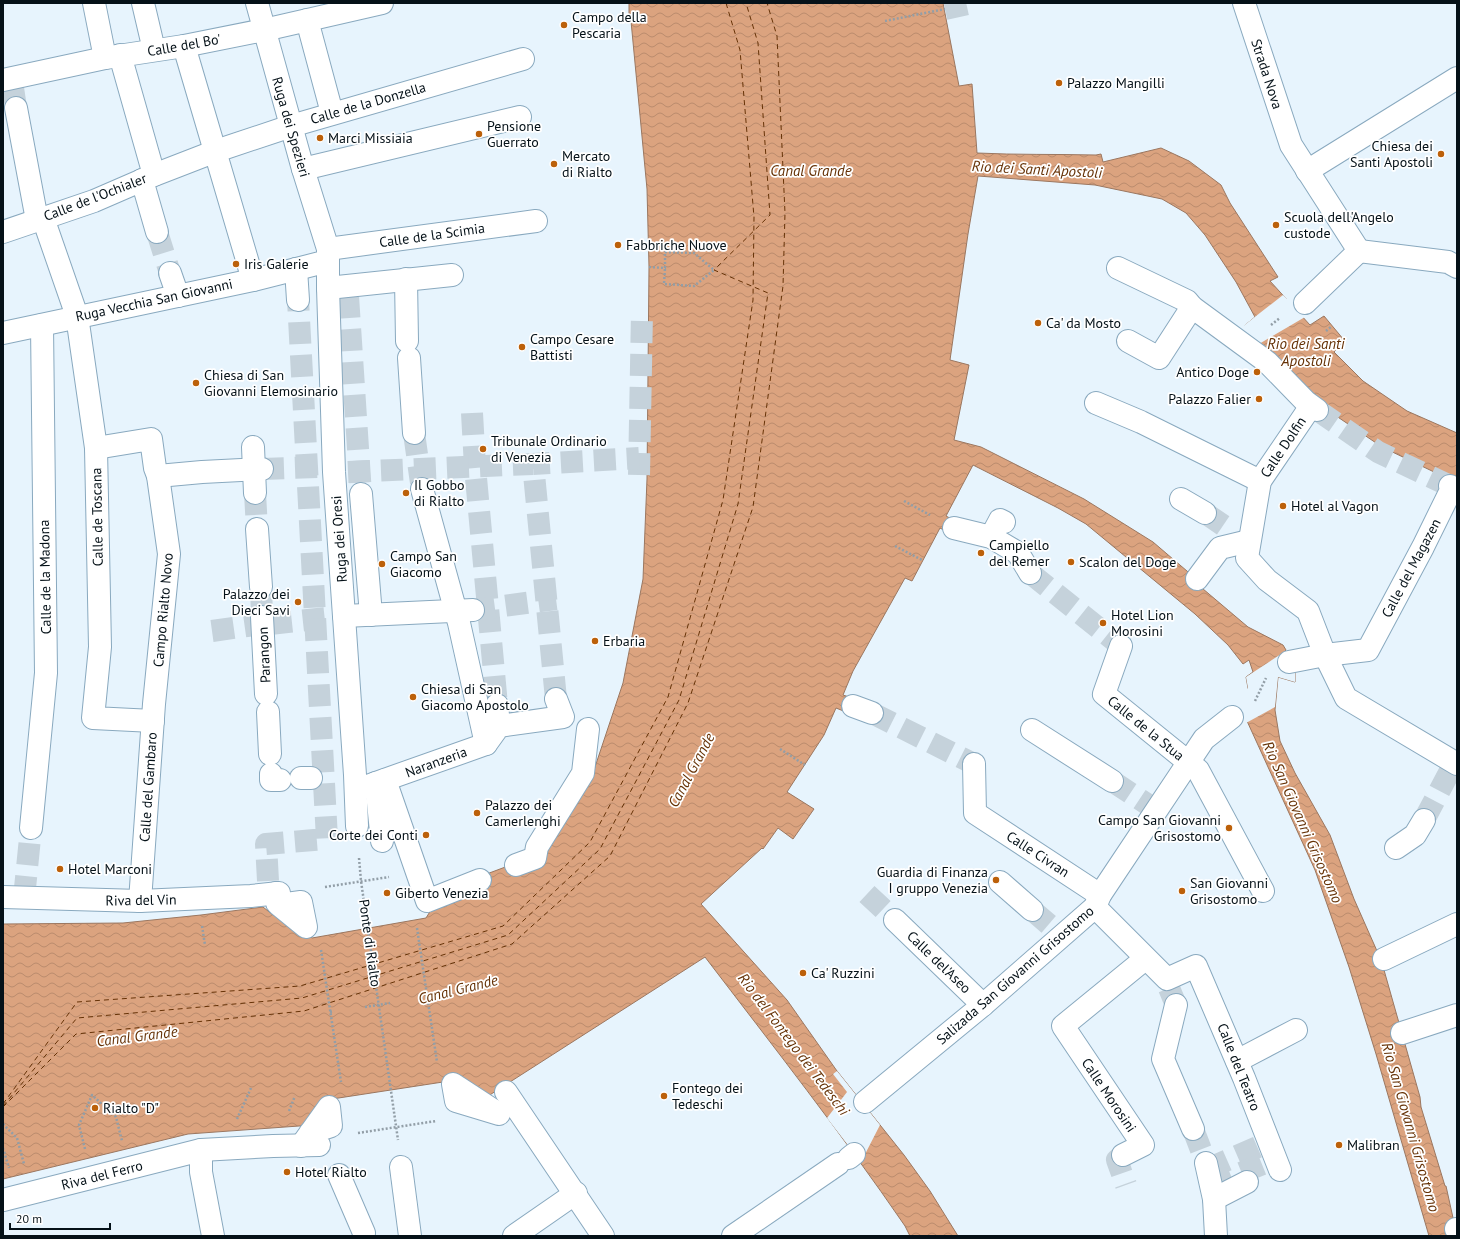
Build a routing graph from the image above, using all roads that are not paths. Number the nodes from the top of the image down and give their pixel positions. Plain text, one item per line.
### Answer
1 (94, 3) edge
2 (143, 3) edge
3 (257, 3) edge
4 (382, 3) edge
5 (1244, 3) edge
6 (307, 20) junction
7 (264, 30) junction
8 (184, 46) junction
9 (154, 50) junction
10 (112, 56) junction
11 (523, 59) dead end
12 (1457, 78) edge
13 (11, 89) edge
14 (332, 113) junction
15 (520, 117) dead end
16 (291, 126) junction
17 (216, 151) junction
18 (302, 168) junction
19 (1307, 171) junction
20 (148, 178) junction
21 (40, 219) junction
22 (536, 221) dead end
23 (3, 232) edge
24 (157, 232) tunnel mouth
25 (1359, 251) junction
26 (328, 255) junction
27 (1457, 267) edge
28 (1118, 268) dead end
29 (296, 269) junction
30 (170, 273) tunnel mouth
31 (452, 275) dead end
32 (406, 279) junction
33 (254, 280) junction
34 (341, 290) junction
35 (178, 296) junction
36 (298, 300) tunnel mouth
37 (1305, 303) dead end
38 (1192, 307) junction
39 (77, 316) junction
40 (42, 324) junction
41 (3, 333) edge
42 (1128, 341) dead end
43 (1096, 403) dead end
44 (414, 433) tunnel mouth
45 (253, 447) dead end
46 (96, 448) junction
47 (258, 469) junction
48 (157, 472) junction
49 (1259, 486) junction
50 (1450, 486) dead end
51 (422, 489) tunnel mouth
52 (255, 493) tunnel mouth
53 (360, 494) tunnel mouth
54 (1181, 498) dead end
55 (1205, 513) tunnel mouth
56 (954, 528) dead end
57 (257, 529) tunnel mouth
58 (1230, 530) tunnel mouth
59 (1249, 541) junction
60 (1030, 573) tunnel mouth
61 (1197, 579) dead end
62 (260, 587) tunnel mouth
63 (462, 614) junction
64 (371, 615) junction
65 (344, 616) junction
66 (262, 623) tunnel mouth
67 (1121, 646) dead end
68 (1325, 655) junction
69 (1289, 662) dead end
70 (496, 705) tunnel mouth
71 (560, 708) dead end
72 (1232, 717) dead end
73 (153, 721) junction
74 (500, 726) junction
75 (588, 730) dead end
76 (1032, 730) dead end
77 (486, 744) junction
78 (1188, 762) junction
79 (974, 764) dead end
80 (1454, 765) edge
81 (284, 774) dead end
82 (1112, 781) tunnel mouth
83 (366, 798) junction
84 (385, 803) junction
85 (1424, 820) tunnel mouth
86 (31, 828) tunnel mouth
87 (1396, 848) dead end
88 (516, 865) dead end
89 (480, 880) dead end
90 (1000, 882) dead end
91 (1263, 891) dead end
92 (274, 893) dead end
93 (3, 898) edge
94 (140, 901) junction
95 (1097, 901) junction
96 (1032, 910) tunnel mouth
97 (895, 920) tunnel mouth
98 (1457, 924) edge
99 (1145, 959) junction
100 (1384, 959) dead end
101 (1171, 991) junction
102 (983, 1005) junction
103 (1456, 1020) edge
104 (1296, 1030) dead end
105 (1402, 1033) dead end
106 (1237, 1061) junction
107 (506, 1092) dead end
108 (865, 1102) dead end
109 (509, 1113) junction
110 (475, 1117) dead end
111 (1193, 1129) tunnel mouth
112 (310, 1141) dead end
113 (201, 1150) junction
114 (1124, 1156) dead end
115 (847, 1158) dead end
116 (1206, 1163) tunnel mouth
117 (401, 1167) dead end
118 (1280, 1170) dead end
119 (339, 1175) dead end
120 (1247, 1182) dead end
121 (576, 1193) junction
122 (1214, 1199) junction
123 (3, 1200) edge
124 (364, 1233) dead end
125 (213, 1236) edge
126 (410, 1236) edge
127 (514, 1236) edge
128 (603, 1236) edge
129 (733, 1236) edge
130 (1216, 1236) edge

1 - 10 street
2 - 9 street
3 - 7 street, Ruga dei Spezieri
4 - 6 street, Calle del Bo'
5 - 19 street, Strada Nova
6 - 7 street, Calle del Bo'
6 - 14 street
7 - 8 street, Calle del Bo'
7 - 16 street, Ruga dei Spezieri
8 - 9 street, Calle del Bo'
8 - 17 street
9 - 10 street, Calle del Bo'
10 - 13 street, Calle del Bo'
10 - 20 street
11 - 14 street, Calle de la Donzella
12 - 19 street
13 - 21 street, Calle de Toscana
14 - 16 street, Calle de la Donzella
15 - 18 street
16 - 17 street, Calle de la Donzella
16 - 18 street, Ruga dei Spezieri
17 - 20 street, Calle de la Donzella
17 - 33 street
18 - 26 street, Ruga dei Spezieri
19 - 25 street, Strada Nova
20 - 21 street, Calle de l'Ochialer
20 - 24 street
21 - 23 street, Calle de l'Ochialer
21 - 39 street, Calle de Toscana
22 - 26 street, Calle de la Scimia
25 - 27 street
25 - 37 street
26 - 29 street, Ruga Vecchia San Giovanni
26 - 34 street
28 - 38 street
29 - 33 street, Ruga Vecchia San Giovanni
29 - 36 street
30 - 35 street
31 - 32 street
32 - 34 street
32 - 44 street
33 - 35 street, Ruga Vecchia San Giovanni
34 - 65 street, Ruga dei Oresi
35 - 39 street, Ruga Vecchia San Giovanni
38 - 42 street
38 - 49 street, Calle Dolfin
39 - 40 street, Ruga Vecchia San Giovanni
39 - 46 street, Calle de Toscana
40 - 41 street, Ruga Vecchia San Giovanni
40 - 86 street, Calle de la Madona
43 - 49 street
45 - 47 street
46 - 48 street, Campo Rialto Novo
46 - 73 street, Calle de Toscana
47 - 48 street
47 - 52 street
48 - 73 street, Campo Rialto Novo
49 - 59 street
50 - 68 street, Calle del Magazen
51 - 63 street
53 - 64 street
54 - 55 street
56 - 60 street
57 - 62 street
58 - 59 street
59 - 61 street
59 - 68 street
63 - 64 street
63 - 77 street
64 - 65 street
65 - 83 street, Ruga dei Oresi
66 - 81 street, Parangon
67 - 78 street, Calle de la Stua
68 - 69 street
68 - 80 street
70 - 74 street
71 - 74 street
72 - 78 street, Salizada San Giovanni Grisostomo
73 - 94 street, Calle del Gambaro
74 - 77 street
75 - 88 street
76 - 82 street
77 - 83 street, Naranzeria
78 - 91 street, Calle de la Stua
78 - 95 street, Salizada San Giovanni Grisostomo
79 - 95 street, Calle Civran
83 - 84 street
83 - 84 street, Ruga dei Oresi
84 - 89 street, Ruga dei Oresi
85 - 87 street
90 - 96 street
92 - 94 street, Riva del Vin
93 - 94 street, Riva del Vin
95 - 99 street, Calle Civran
95 - 102 street, Salizada San Giovanni Grisostomo
97 - 102 street, Calle del'Aseo
98 - 100 street
99 - 101 street, Calle Civran
99 - 114 street, Calle Morosini
101 - 106 street, Calle del Teatro
101 - 111 street
102 - 108 street, Salizada San Giovanni Grisostomo
103 - 105 street
104 - 106 street
106 - 118 street, Calle del Teatro
107 - 109 street
109 - 110 street
109 - 121 street
112 - 113 street, Riva del Ferro
113 - 123 street, Riva del Ferro
113 - 125 street
115 - 129 street
116 - 122 street
117 - 126 street
119 - 124 street
120 - 122 street
121 - 127 street
121 - 128 street
122 - 130 street

